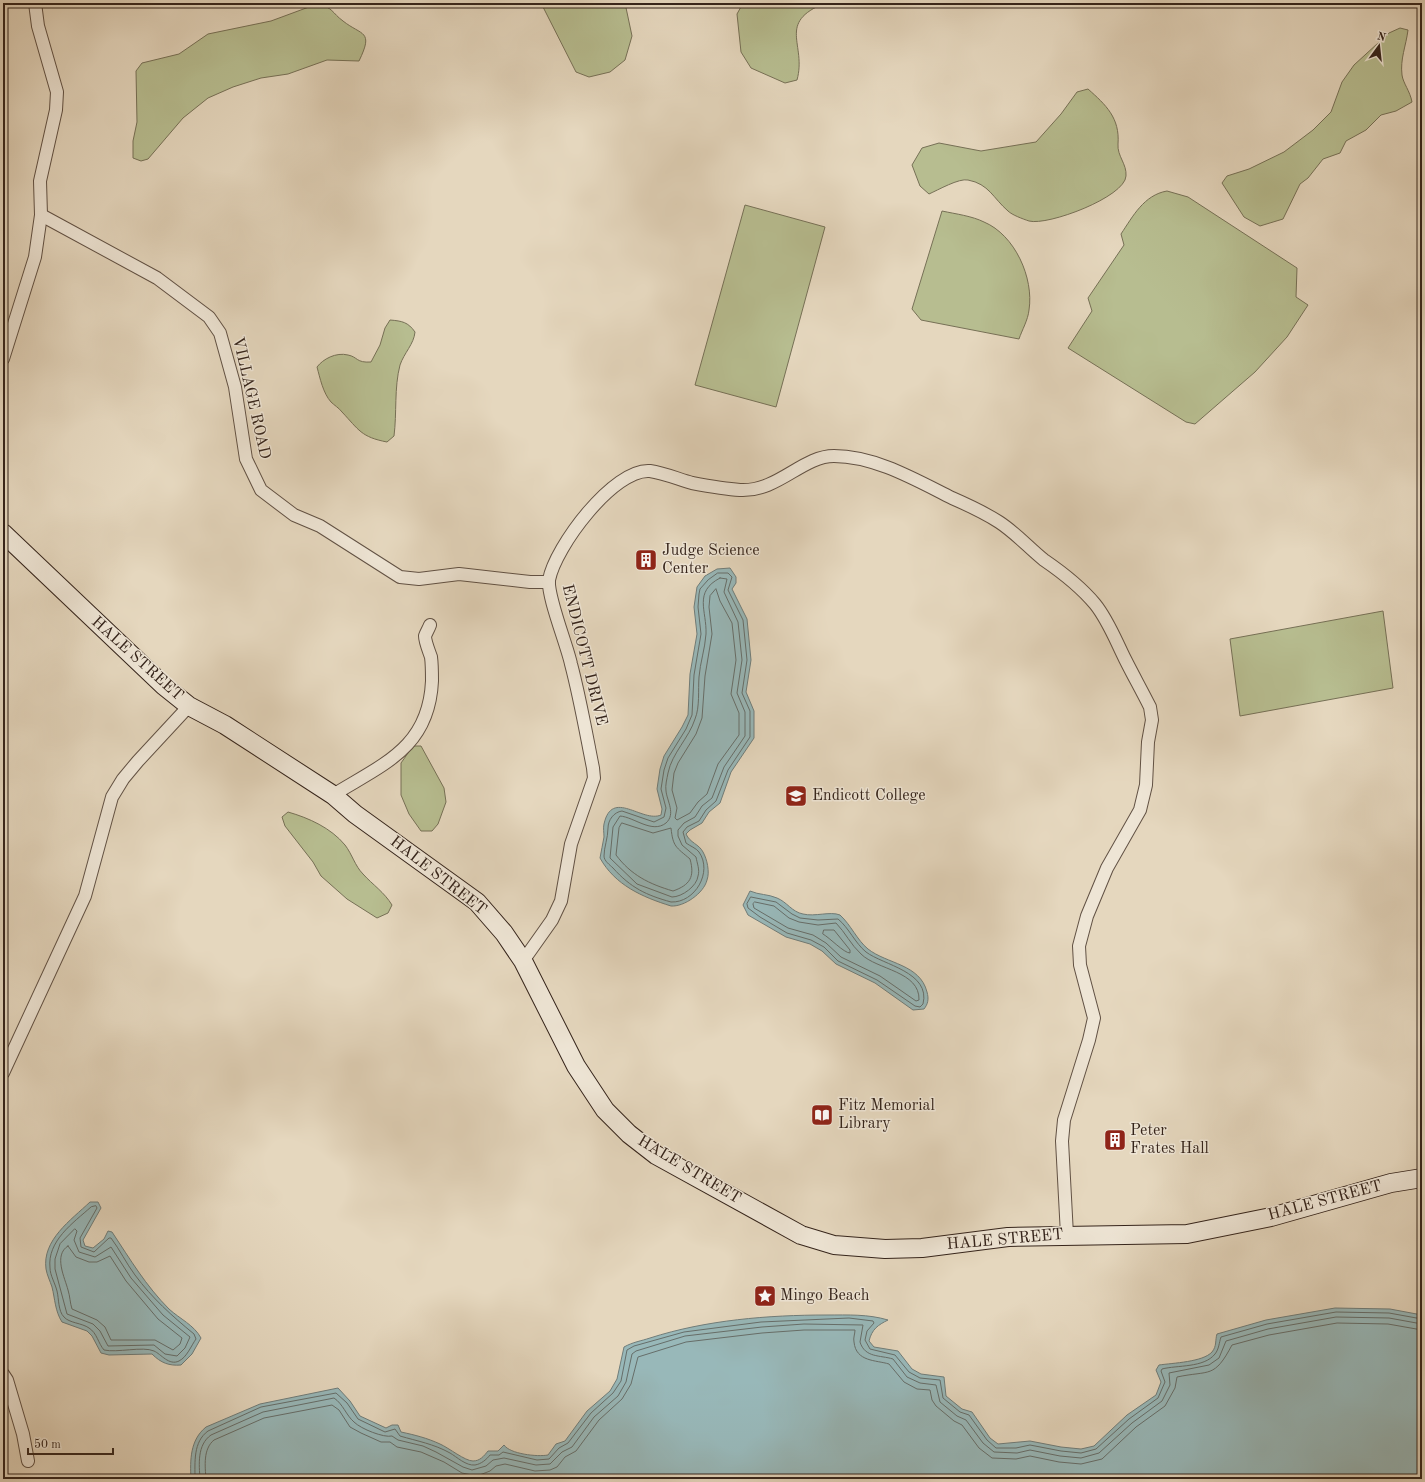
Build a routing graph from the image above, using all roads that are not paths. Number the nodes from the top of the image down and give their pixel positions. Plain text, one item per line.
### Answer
1 (35, 3) edge
2 (41, 215) junction
3 (3, 359) edge
4 (3, 534) edge
5 (549, 582) junction
6 (430, 625) dead end
7 (189, 706) junction
8 (333, 795) junction
9 (523, 961) junction
10 (3, 1073) edge
11 (1422, 1178) edge
12 (1067, 1235) junction
13 (3, 1374) edge
14 (28, 1461) dead end

1 - 2 street
2 - 3 street
2 - 5 street, VILLAGE ROAD
4 - 7 main road, HALE STREET
5 - 9 street, ENDICOTT DRIVE
5 - 12 street, ENDICOTT DRIVE
6 - 8 street
7 - 8 main road, HALE STREET
7 - 10 street
8 - 9 main road, HALE STREET
9 - 12 main road, HALE STREET
11 - 12 main road, HALE STREET
13 - 14 street

